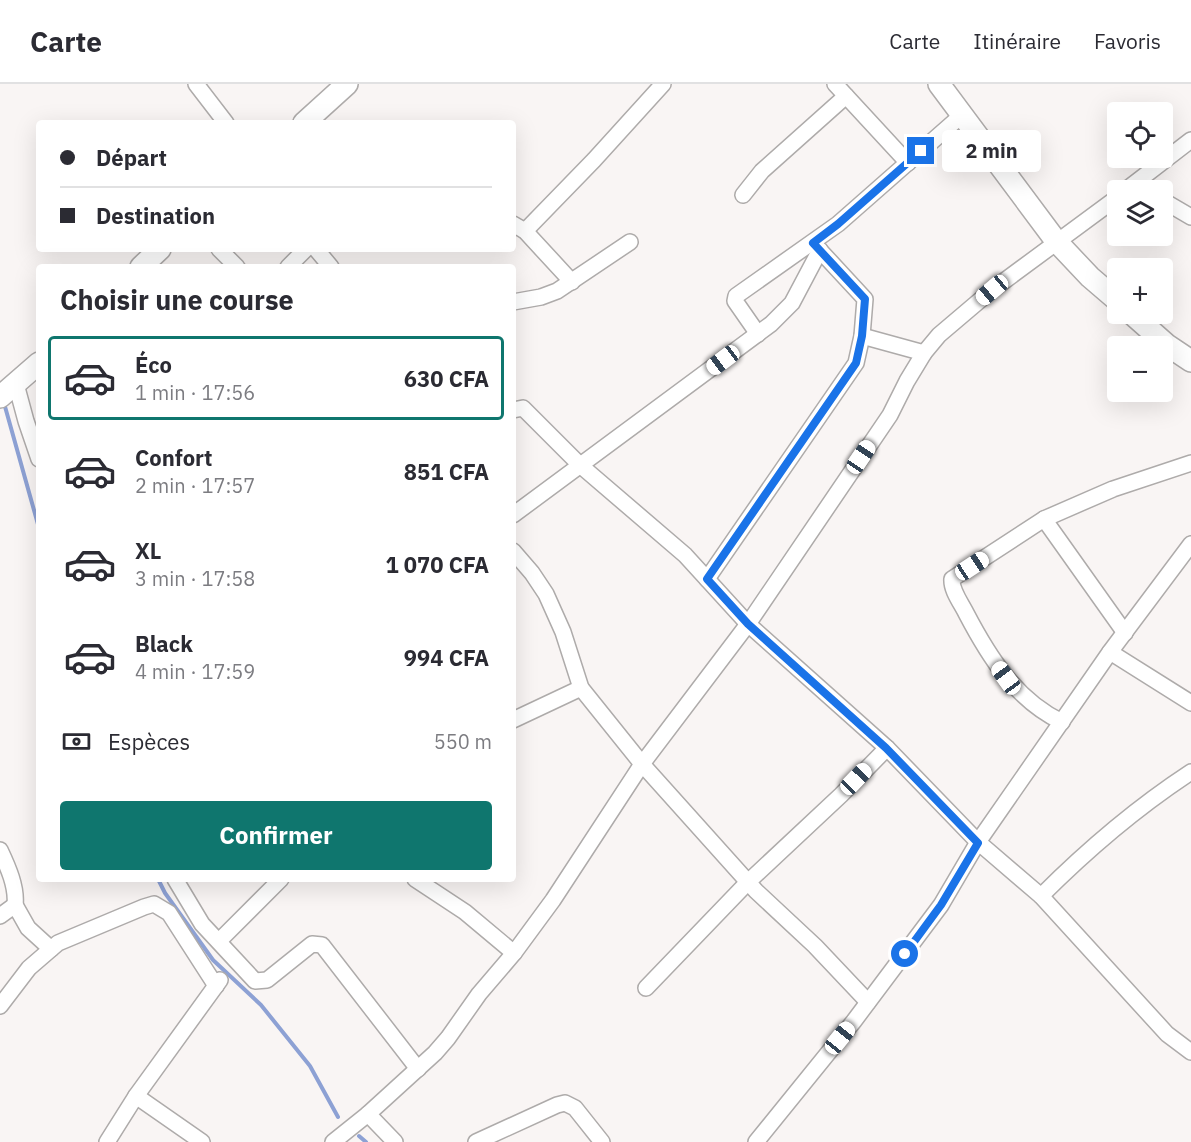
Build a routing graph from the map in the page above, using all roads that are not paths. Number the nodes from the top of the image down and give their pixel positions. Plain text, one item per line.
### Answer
1 (196, 84) edge
2 (347, 84) edge
3 (663, 84) edge
4 (835, 84) edge
5 (939, 84) edge
6 (846, 96) junction
7 (962, 115) junction
8 (224, 120) edge
9 (307, 120) edge
10 (1191, 140) edge
11 (908, 163) junction
12 (1145, 180) edge
13 (743, 195) dead end
14 (1107, 205) edge
15 (1173, 206) edge
16 (1191, 217) edge
17 (519, 228) edge
18 (1056, 241) junction
19 (630, 242) dead end
20 (817, 247) junction
21 (157, 252) edge
22 (222, 252) edge
23 (303, 252) edge
24 (319, 252) edge
25 (144, 264) edge
26 (234, 264) edge
27 (291, 264) edge
28 (329, 264) edge
29 (572, 282) junction
30 (1107, 292) edge
31 (516, 301) edge
32 (1143, 324) edge
33 (758, 334) junction
34 (862, 336) junction
35 (924, 352) junction
36 (1191, 361) edge
37 (36, 366) edge
38 (8, 390) edge
39 (516, 409) edge
40 (36, 452) edge
41 (1191, 463) edge
42 (580, 465) junction
43 (516, 508) edge
44 (1044, 519) junction
45 (1191, 544) edge
46 (516, 554) edge
47 (707, 579) junction
48 (748, 624) junction
49 (1125, 633) junction
50 (1110, 652) junction
51 (581, 688) junction
52 (1191, 703) edge
53 (516, 719) edge
54 (1062, 722) junction
55 (886, 748) junction
56 (642, 764) junction
57 (1191, 772) edge
58 (978, 843) junction
59 (0, 850) edge
60 (177, 882) edge
61 (278, 882) edge
62 (420, 882) edge
63 (748, 882) junction
64 (1041, 896) junction
65 (15, 905) junction
66 (0, 916) edge
67 (219, 941) junction
68 (51, 949) junction
69 (514, 953) junction
70 (646, 988) dead end
71 (868, 1002) junction
72 (0, 1006) edge
73 (1191, 1052) edge
74 (418, 1069) junction
75 (136, 1096) junction
76 (368, 1114) junction
77 (107, 1142) edge
78 (202, 1142) edge
79 (333, 1142) edge
80 (395, 1142) edge
81 (476, 1142) edge
82 (602, 1142) edge
83 (756, 1142) edge

1 - 8 street
2 - 9 street
3 - 17 street
4 - 6 street
5 - 7 street
6 - 11 street
6 - 13 street
7 - 11 street
7 - 18 street
10 - 12 street
11 - 20 street
14 - 18 street
15 - 16 street
17 - 29 street
18 - 30 street
18 - 35 street
19 - 29 street
20 - 33 street
20 - 33 street
20 - 34 street
21 - 25 street
22 - 26 street
23 - 27 street
24 - 28 street
29 - 31 street
32 - 36 street
33 - 42 street
34 - 35 street
34 - 47 street
35 - 48 street
37 - 38 street
38 - 40 street
39 - 42 street
41 - 44 street
42 - 43 street
42 - 47 street
44 - 49 street
44 - 54 street
45 - 49 street
46 - 51 street
47 - 48 street
48 - 55 street
48 - 56 street
49 - 50 street
50 - 52 street
50 - 54 street
51 - 53 street
51 - 56 street
54 - 58 street
55 - 58 street
55 - 63 street
56 - 63 street
56 - 69 street
57 - 64 street
58 - 64 street
58 - 71 street
59 - 65 street
60 - 67 street
61 - 67 street
62 - 69 street
63 - 70 street
63 - 71 street
64 - 73 street
65 - 66 street
65 - 68 street
67 - 74 street
68 - 72 street
68 - 75 street
69 - 74 street
71 - 83 street
74 - 76 street
75 - 77 street
75 - 78 street
76 - 79 street
76 - 80 street
81 - 82 street

